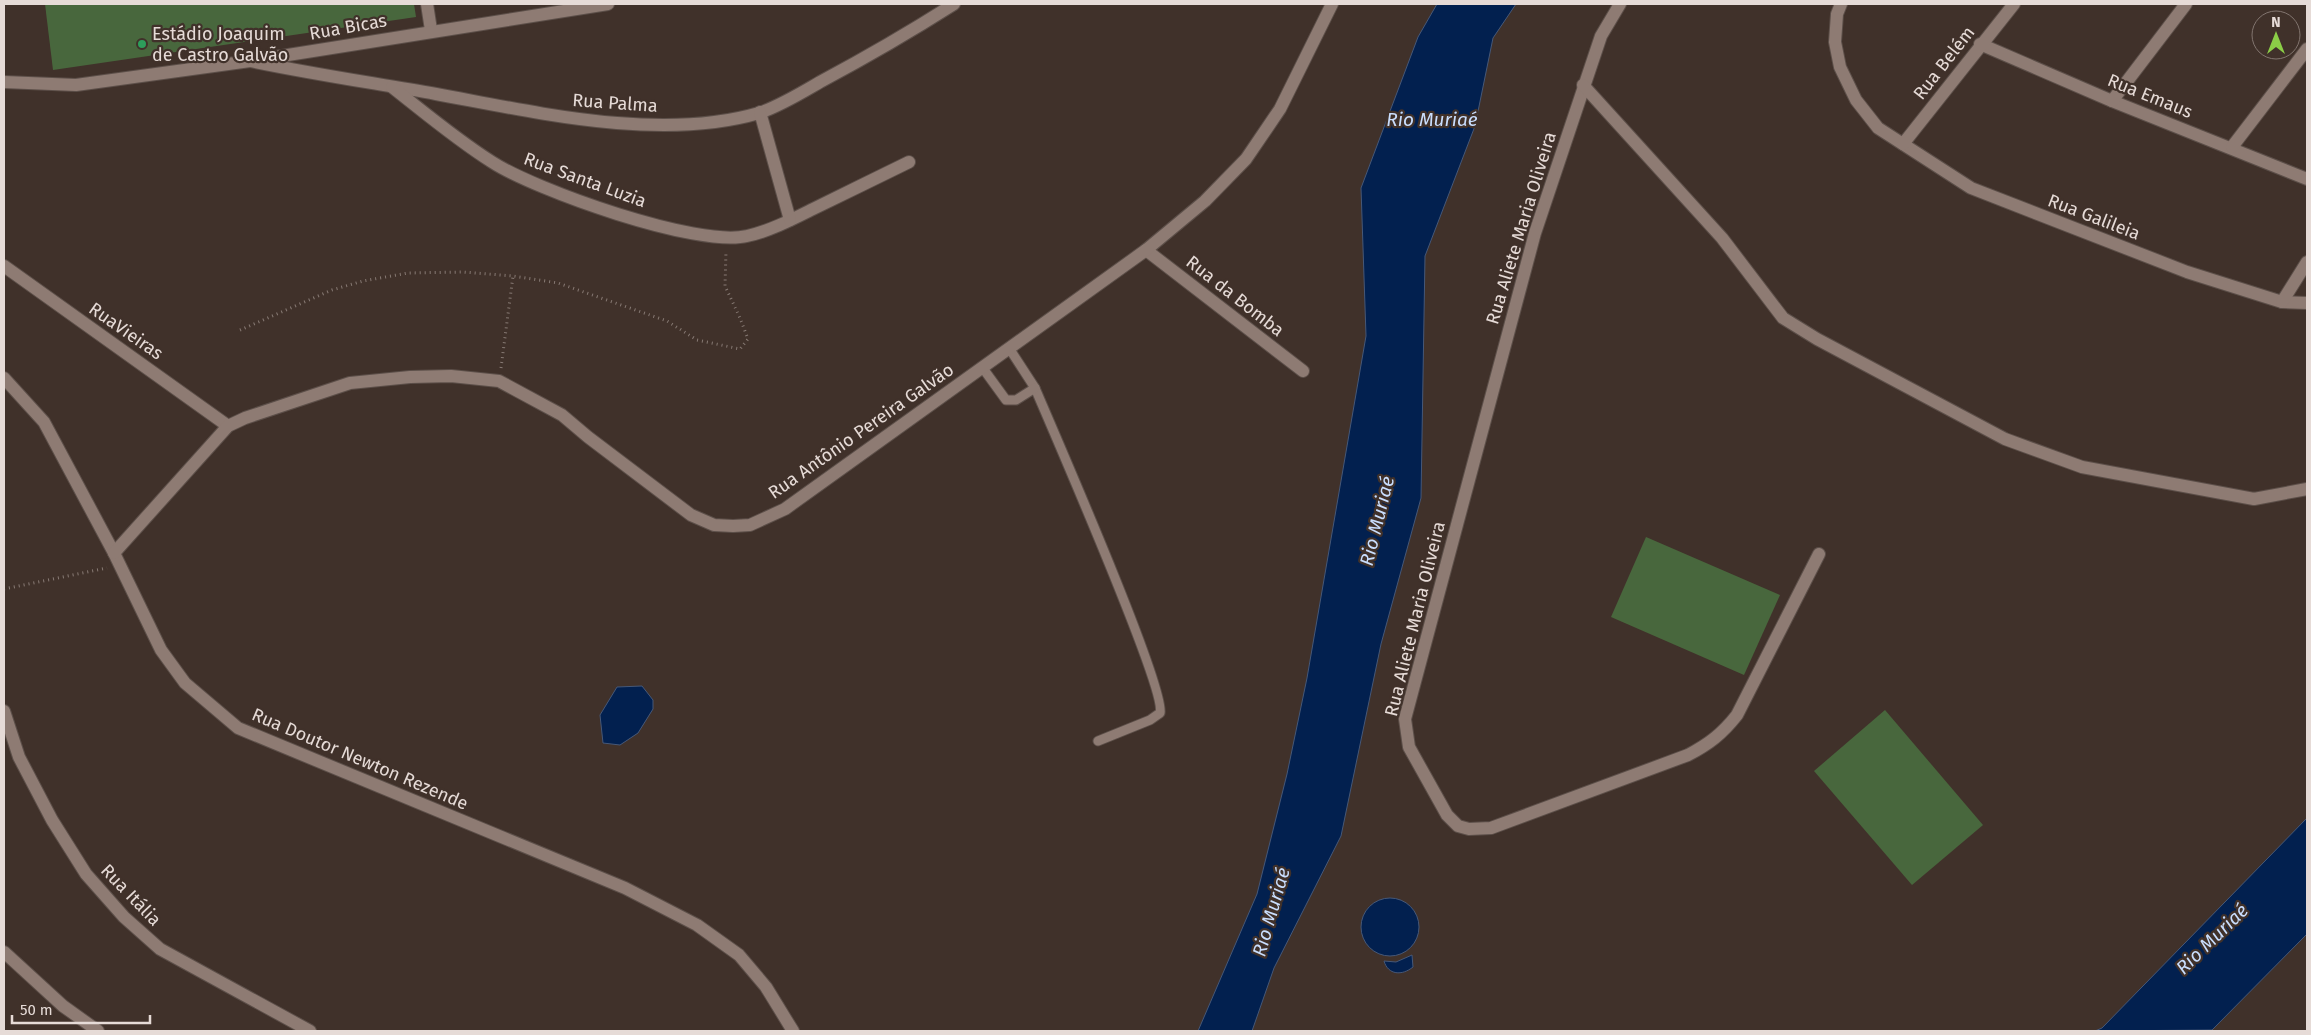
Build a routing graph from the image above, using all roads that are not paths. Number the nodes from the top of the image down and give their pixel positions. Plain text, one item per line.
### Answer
1 (427, 4) edge
2 (608, 4) edge
3 (954, 4) edge
4 (1332, 4) edge
5 (1620, 4) edge
6 (1841, 4) edge
7 (2014, 4) edge
8 (2186, 4) edge
9 (431, 30) junction
10 (1980, 44) junction
11 (2307, 49) edge
12 (250, 61) junction
13 (4, 82) edge
14 (1583, 85) junction
15 (390, 86) junction
16 (2112, 101) junction
17 (760, 112) junction
18 (1903, 144) junction
19 (2232, 147) junction
20 (909, 162) dead end
21 (2307, 179) edge
22 (790, 220) junction
23 (1146, 250) junction
24 (2307, 262) edge
25 (4, 266) edge
26 (2282, 302) junction
27 (2307, 304) edge
28 (1009, 348) junction
29 (982, 367) junction
30 (1303, 371) dead end
31 (4, 378) edge
32 (1035, 388) junction
33 (228, 426) junction
34 (2307, 489) edge
35 (114, 553) junction
36 (1819, 554) dead end
37 (4, 711) edge
38 (1098, 741) dead end
39 (4, 952) edge
40 (98, 1031) edge
41 (310, 1031) edge
42 (793, 1031) edge

1 - 9 street
2 - 9 street, Rua Bicas
3 - 17 street, Rua Palma
4 - 23 street, Rua Antônio Pereira Galvão
5 - 14 street, Rua Aliete Maria Oliveira
6 - 18 street, Rua Galileia
7 - 10 street, Rua Belém
8 - 16 street
9 - 12 street, Rua Bicas
10 - 16 street, Rua Emaus
10 - 18 street, Rua Belém
11 - 19 street
12 - 13 street, Rua Bicas
12 - 15 street, Rua Palma
14 - 34 street
14 - 36 street, Rua Aliete Maria Oliveira
15 - 17 street, Rua Palma
15 - 22 street, Rua Santa Luzia
16 - 19 street, Rua Emaus
17 - 22 street
18 - 26 street, Rua Galileia
19 - 21 street, Rua Emaus
20 - 22 street, Rua Santa Luzia
23 - 28 street, Rua Antônio Pereira Galvão
23 - 30 street, Rua da Bomba
24 - 26 street
25 - 33 street, RuaVieiras
26 - 27 street, Rua Galileia
28 - 29 street, Rua Antônio Pereira Galvão
28 - 32 lane
29 - 32 lane
29 - 33 street, Rua Antônio Pereira Galvão
31 - 35 street, Rua Doutor Newton Rezende
32 - 38 lane
33 - 35 street, Rua Antônio Pereira Galvão
35 - 42 street, Rua Doutor Newton Rezende
37 - 41 street, Rua Itália
39 - 40 street

